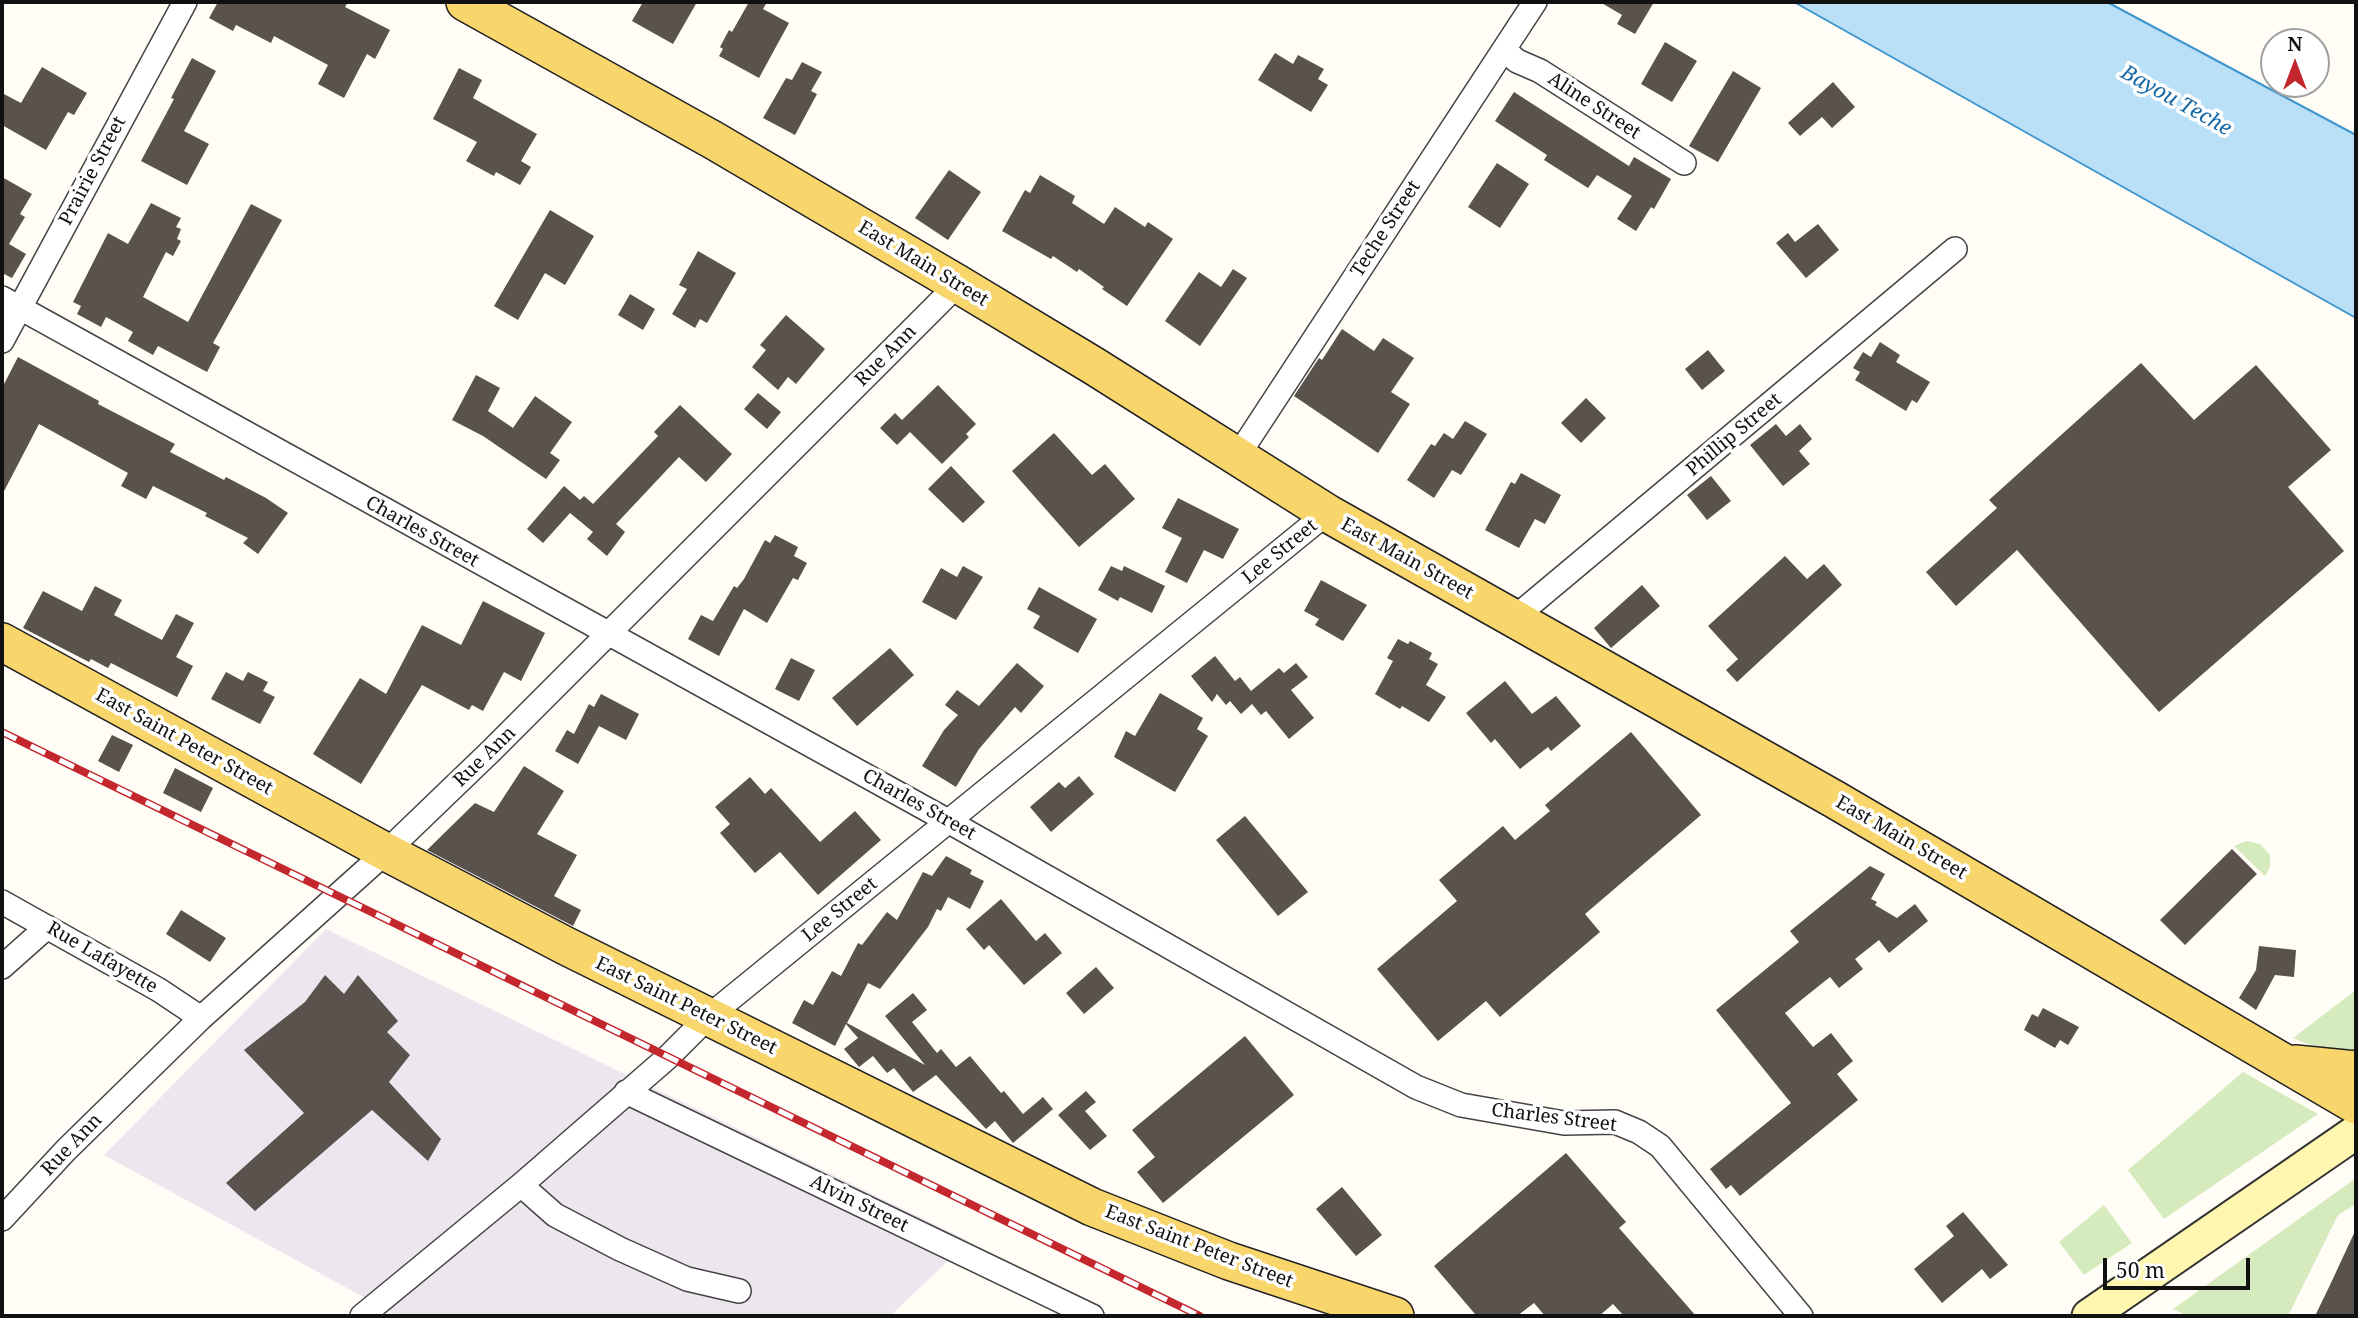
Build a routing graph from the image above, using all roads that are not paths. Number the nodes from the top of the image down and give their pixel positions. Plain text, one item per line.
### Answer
1 (185, 2) edge
2 (464, 2) edge
3 (1535, 2) edge
4 (1504, 50) junction
5 (1684, 163) dead end
6 (1955, 249) dead end
7 (958, 284) junction
8 (11, 303) edge
9 (2, 341) edge
10 (1237, 457) junction
11 (1327, 513) junction
12 (1513, 618) junction
13 (608, 634) junction
14 (2, 642) edge
15 (948, 821) junction
16 (386, 852) junction
17 (2, 902) edge
18 (47, 926) junction
19 (2, 967) edge
20 (708, 1017) junction
21 (201, 1018) junction
22 (2283, 1063) junction
23 (2356, 1070) edge
24 (626, 1092) junction
25 (2356, 1105) edge
26 (2356, 1132) edge
27 (521, 1185) junction
28 (2, 1218) edge
29 (739, 1290) dead end
30 (377, 1312) edge
31 (1092, 1316) edge
32 (1395, 1316) edge
33 (1801, 1316) edge
34 (2089, 1316) edge

1 - 8 street, Prairie Street
2 - 7 main road, East Main Street
3 - 4 street, Teche Street
4 - 5 street, Aline Street
4 - 10 street, Teche Street
6 - 12 street, Phillip Street
7 - 10 main road, East Main Street
7 - 13 street, Rue Ann
8 - 9 street, Prairie Street
8 - 13 street, Charles Street
10 - 11 main road, East Main Street
11 - 12 main road, East Main Street
11 - 15 street, Lee Street
12 - 22 main road, East Main Street
13 - 15 street, Charles Street
13 - 16 street, Rue Ann
14 - 16 main road, East Saint Peter Street
15 - 20 street, Lee Street
15 - 33 street, Charles Street
16 - 20 main road, East Saint Peter Street
16 - 21 street, Rue Ann
17 - 18 street, Rue Lafayette
18 - 19 street
18 - 21 street, Rue Lafayette
20 - 24 street, Lee Street
20 - 32 main road, East Saint Peter Street
21 - 28 street, Rue Ann
22 - 23 main road
22 - 25 main road, East Main Street
24 - 27 street, Lee Street
24 - 31 street, Alvin Street
26 - 34 main road
27 - 29 street
27 - 30 street, Lee Street

